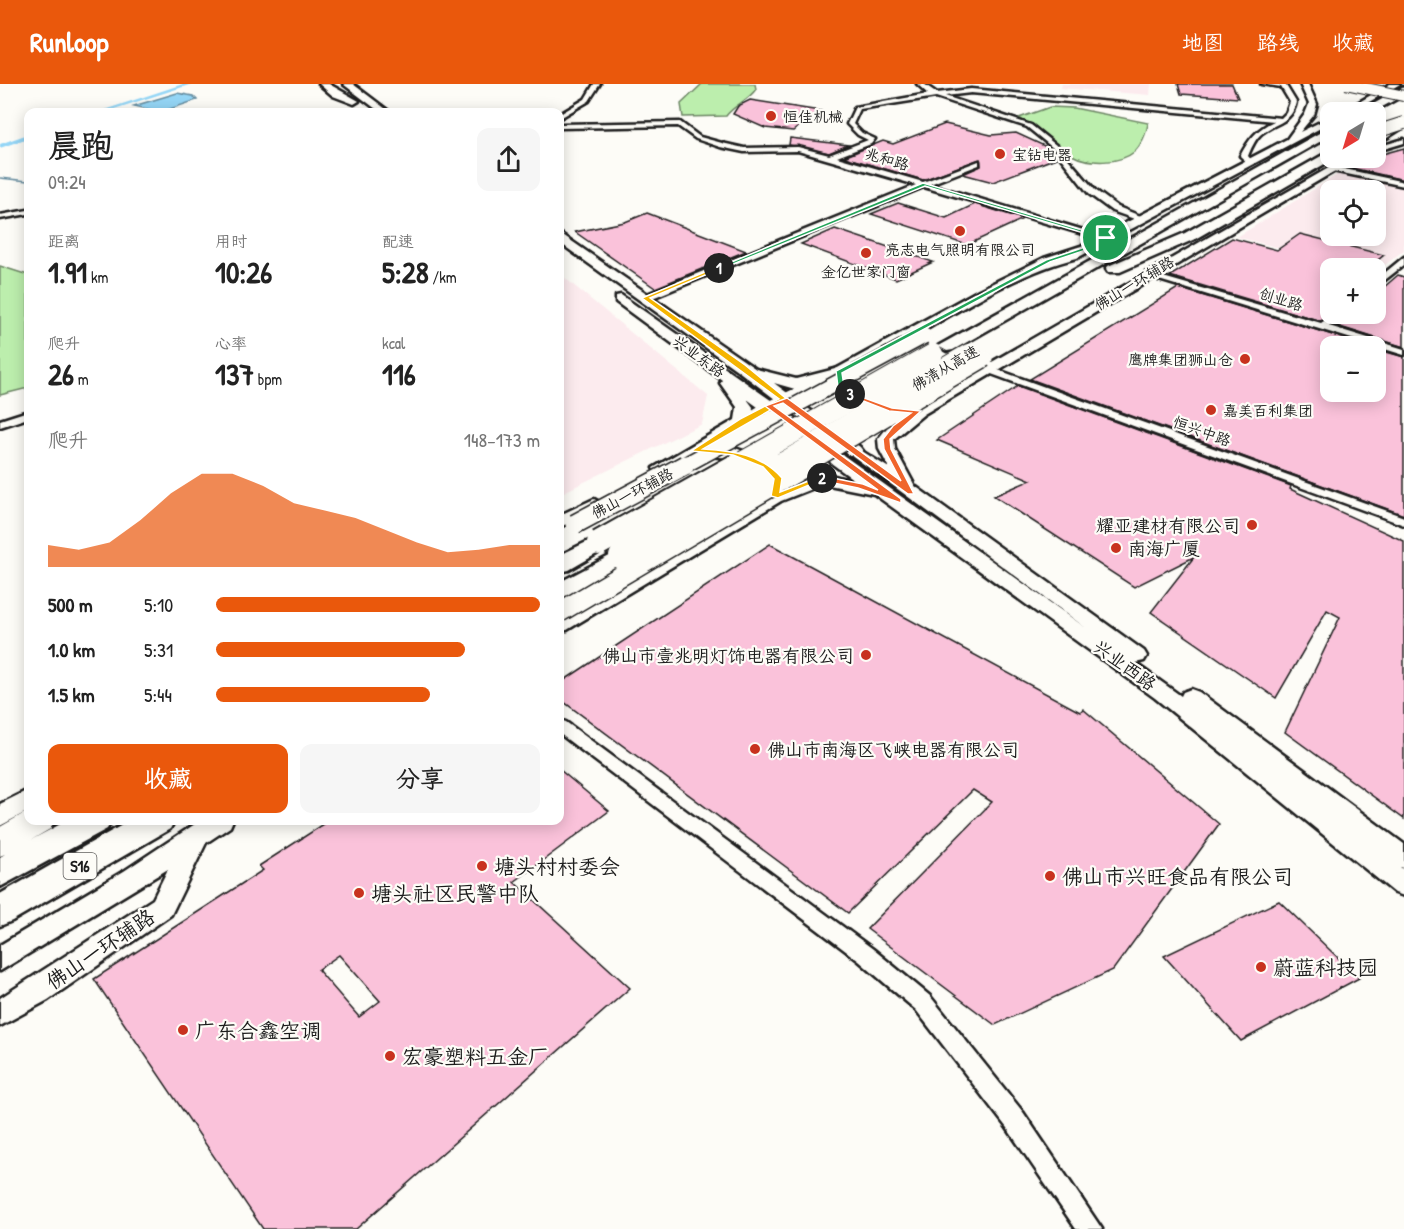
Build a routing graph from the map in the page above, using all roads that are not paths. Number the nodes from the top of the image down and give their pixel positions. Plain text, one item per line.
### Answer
1 (323, 84) edge
2 (333, 84) edge
3 (347, 84) edge
4 (360, 84) edge
5 (597, 84) edge
6 (920, 84) edge
7 (1264, 84) edge
8 (1294, 84) edge
9 (1304, 84) edge
10 (1346, 84) edge
11 (1396, 84) edge
12 (1282, 85) edge
13 (1404, 90) edge
14 (936, 94) junction
15 (1404, 96) edge
16 (354, 101) junction
17 (1364, 102) edge
18 (1383, 102) edge
19 (1404, 103) edge
20 (364, 108) edge
21 (380, 108) edge
22 (387, 108) edge
23 (1310, 112) junction
24 (564, 114) edge
25 (1386, 114) edge
26 (1284, 120) junction
27 (1404, 123) edge
28 (1320, 125) edge
29 (564, 126) edge
30 (1386, 129) edge
31 (1404, 133) edge
32 (1320, 137) edge
33 (1386, 137) edge
34 (1386, 141) edge
35 (1404, 141) edge
36 (1386, 146) edge
37 (1320, 151) edge
38 (1269, 153) junction
39 (830, 157) junction
40 (1249, 162) junction
41 (976, 163) dead end
42 (1320, 167) edge
43 (1321, 168) edge
44 (1351, 168) edge
45 (924, 184) junction
46 (1404, 184) edge
47 (24, 213) edge
48 (0, 216) edge
49 (1140, 219) junction
50 (1106, 238) junction
51 (564, 240) edge
52 (1084, 249) junction
53 (564, 257) edge
54 (1173, 260) junction
55 (1404, 260) edge
56 (1114, 269) junction
57 (1149, 274) junction
58 (1386, 275) edge
59 (645, 298) junction
60 (1061, 301) dead end
61 (1326, 324) edge
62 (1322, 327) junction
63 (1404, 352) edge
64 (983, 357) junction
65 (743, 367) junction
66 (716, 368) junction
67 (839, 373) junction
68 (776, 403) junction
69 (918, 411) junction
70 (24, 415) edge
71 (743, 420) junction
72 (0, 424) edge
73 (694, 451) junction
74 (854, 451) joint
75 (837, 459) joint
76 (775, 496) junction
77 (904, 497) junction
78 (1404, 521) edge
79 (565, 526) edge
80 (564, 563) edge
81 (564, 590) edge
82 (564, 610) edge
83 (564, 623) edge
84 (564, 729) edge
85 (24, 801) edge
86 (0, 816) edge
87 (31, 825) edge
88 (87, 825) edge
89 (150, 825) edge
90 (214, 825) edge
91 (197, 836) junction
92 (0, 843) edge
93 (1404, 858) edge
94 (0, 873) edge
95 (1404, 885) edge
96 (0, 911) edge
97 (0, 959) edge
98 (0, 1013) edge
99 (1090, 1229) edge

1 - 16 main road
2 - 16 main road
3 - 21 main road
4 - 22 main road
5 - 24 street
6 - 14 street
7 - 12 street
8 - 23 main road
9 - 23 main road
10 - 15 main road, bridge
11 - 17 main road
12 - 26 street
13 - 18 highway
14 - 26 street
14 - 39 street
14 - 49 street
16 - 20 main road
19 - 25 highway
23 - 38 main road
26 - 40 street
27 - 30 highway, bridge
27 - 33 main road
28 - 38 main road
29 - 39 street, 兆和路
31 - 34 main road
32 - 80 highway, 佛清从高速, bridge
35 - 36 street
37 - 56 highway
38 - 40 main road, 佛山一环辅路
39 - 45 street, 兆和路
40 - 49 main road, 佛山一环辅路
41 - 45 street
42 - 56 highway
43 - 54 main road, 佛山一环辅路
44 - 46 street
45 - 50 street, 兆和路
45 - 59 street
47 - 48 street
49 - 50 main road, 佛山一环辅路
50 - 52 main road, 佛山一环辅路
51 - 59 main road, 兴业东路
52 - 67 main road, 佛山一环辅路
52 - 79 main road, 佛山一环辅路, bridge
53 - 66 main road, 兴业东路
54 - 57 main road, 佛山一环辅路
54 - 64 main road
55 - 58 street
56 - 60 highway
57 - 62 street, 创业路
57 - 64 main road, 佛山一环辅路
59 - 65 main road, 兴业东路
61 - 62 street
62 - 63 street, 创业路
64 - 69 main road, 佛山一环辅路
64 - 78 street, 恒兴中路
64 - 81 highway, 佛清从高速, bridge
64 - 82 main road, bridge
65 - 67 main road
65 - 68 main road, 兴业东路
66 - 68 main road, 兴业东路
66 - 71 main road
67 - 68 main road, 佛山一环辅路
67 - 69 main road
68 - 71 main road, 佛山一环辅路
68 - 74 main road, 兴业东路
68 - 75 main road, 兴业东路
69 - 77 main road, 佛山一环辅路
70 - 72 street
71 - 73 main road, 佛山一环辅路
73 - 76 main road
73 - 79 main road, 佛山一环辅路
74 - 77 main road, 兴业西路
75 - 77 main road, 兴业西路
76 - 77 main road
76 - 83 main road
77 - 93 main road, 兴业西路
77 - 95 main road, 兴业西路
84 - 99 street
85 - 86 main road
87 - 92 highway
88 - 94 highway, S16
89 - 96 highway, S16
90 - 91 main road
91 - 97 main road
91 - 98 main road, 佛山一环辅路

